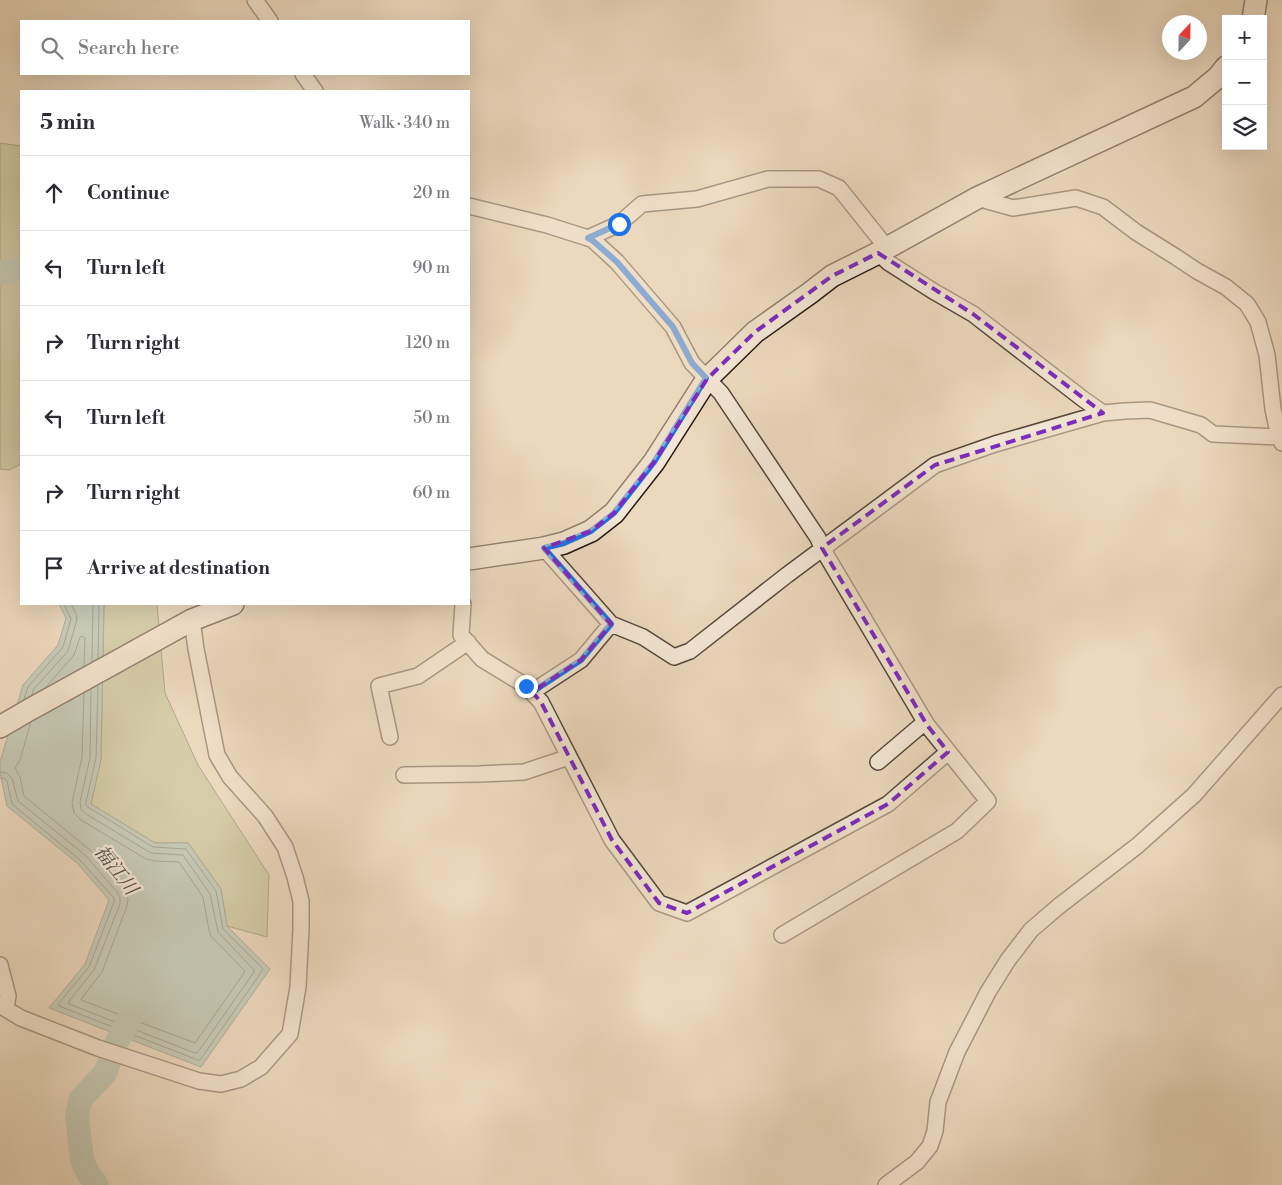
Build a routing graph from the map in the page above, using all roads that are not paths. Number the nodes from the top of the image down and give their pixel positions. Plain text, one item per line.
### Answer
1 (255, 0) edge
2 (1256, 0) edge
3 (1254, 15) edge
4 (269, 20) edge
5 (1222, 72) edge
6 (305, 75) edge
7 (314, 90) edge
8 (976, 198) junction
9 (470, 206) edge
10 (588, 238) junction
11 (882, 251) junction
12 (706, 378) junction
13 (1103, 414) junction
14 (1280, 440) edge
15 (544, 548) junction
16 (822, 548) junction
17 (470, 559) edge
18 (225, 605) edge
19 (463, 605) edge
20 (192, 620) junction
21 (611, 624) junction
22 (468, 642) junction
23 (532, 692) junction
24 (1282, 695) edge
25 (925, 722) junction
26 (0, 727) edge
27 (390, 737) dead end
28 (948, 752) junction
29 (569, 757) junction
30 (878, 762) dead end
31 (404, 775) dead end
32 (782, 935) dead end
33 (0, 965) edge
34 (886, 1185) edge

1 - 4 street
2 - 3 street
5 - 8 street
6 - 7 street
8 - 11 street
8 - 14 street
9 - 10 street
10 - 11 street
10 - 12 street
11 - 12 street
11 - 13 street
12 - 15 street
12 - 16 street
13 - 14 street
13 - 16 street
15 - 17 street
15 - 21 street
16 - 21 street
16 - 25 street
18 - 20 street
19 - 22 street
20 - 26 street
20 - 33 street
21 - 23 street
22 - 23 street
22 - 27 street
23 - 29 street
24 - 34 street
25 - 28 street
25 - 30 street
28 - 29 street
28 - 32 street
29 - 31 street

